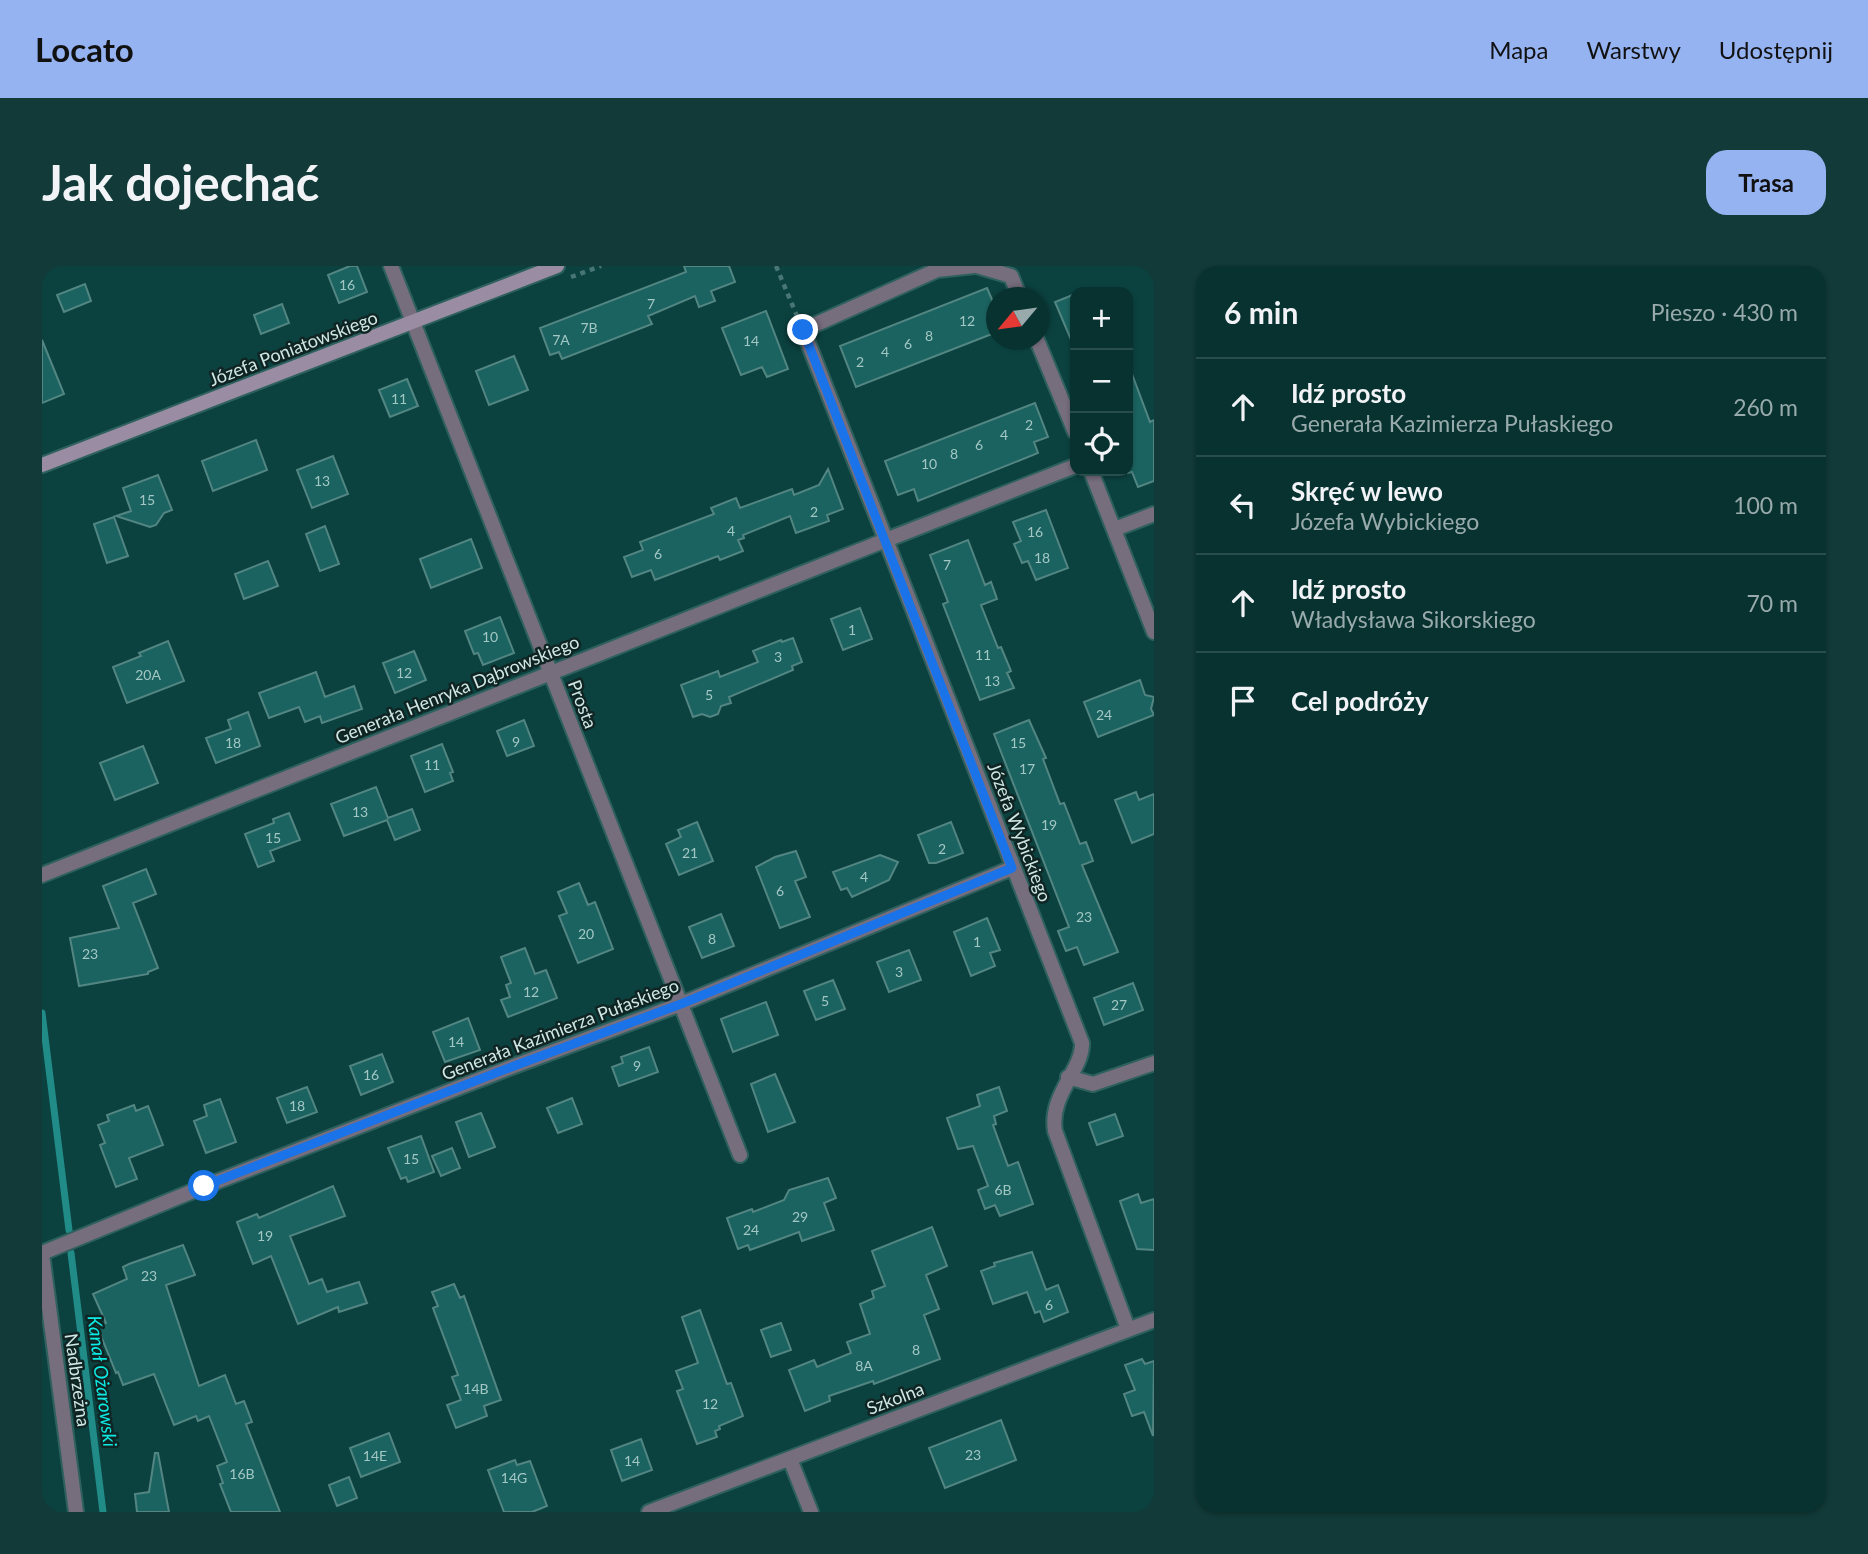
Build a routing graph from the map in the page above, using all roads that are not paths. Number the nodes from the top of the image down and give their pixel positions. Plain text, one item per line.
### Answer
1 (391, 266) edge
2 (557, 266) edge
3 (976, 266) edge
4 (1016, 287) edge
5 (412, 322) junction
6 (1041, 350) edge
7 (1070, 420) edge
8 (42, 465) edge
9 (1070, 468) edge
10 (1093, 476) edge
11 (1154, 514) edge
12 (1115, 529) junction
13 (886, 540) junction
14 (1154, 632) edge
15 (550, 673) junction
16 (1012, 868) junction
17 (42, 875) edge
18 (681, 1004) junction
19 (1154, 1063) edge
20 (1068, 1077) junction
21 (740, 1155) dead end
22 (42, 1253) edge
23 (1154, 1320) edge
24 (1128, 1329) junction
25 (790, 1459) junction
26 (76, 1512) edge
27 (649, 1512) edge
28 (811, 1512) edge

1 - 5 street, Prosta
2 - 5 street, Józefa Poniatowskiego
3 - 4 street
3 - 13 street, Józefa Wybickiego
5 - 8 street, Józefa Poniatowskiego
5 - 15 street, Prosta
6 - 7 street
9 - 13 street
10 - 12 street
11 - 12 street
12 - 14 street
13 - 15 street, Generała Henryka Dąbrowskiego
13 - 16 street, Józefa Wybickiego
15 - 17 street, Generała Henryka Dąbrowskiego
15 - 18 street, Prosta
16 - 18 street, Generała Kazimierza Pułaskiego
16 - 20 street, Józefa Wybickiego
18 - 21 street, Prosta
18 - 22 street, Generała Kazimierza Pułaskiego
19 - 20 street
20 - 24 street, Józefa Wybickiego
22 - 26 street, Nadbrzeżna
23 - 24 street, Szkolna
24 - 25 street, Szkolna
25 - 27 street, Szkolna
25 - 28 street

